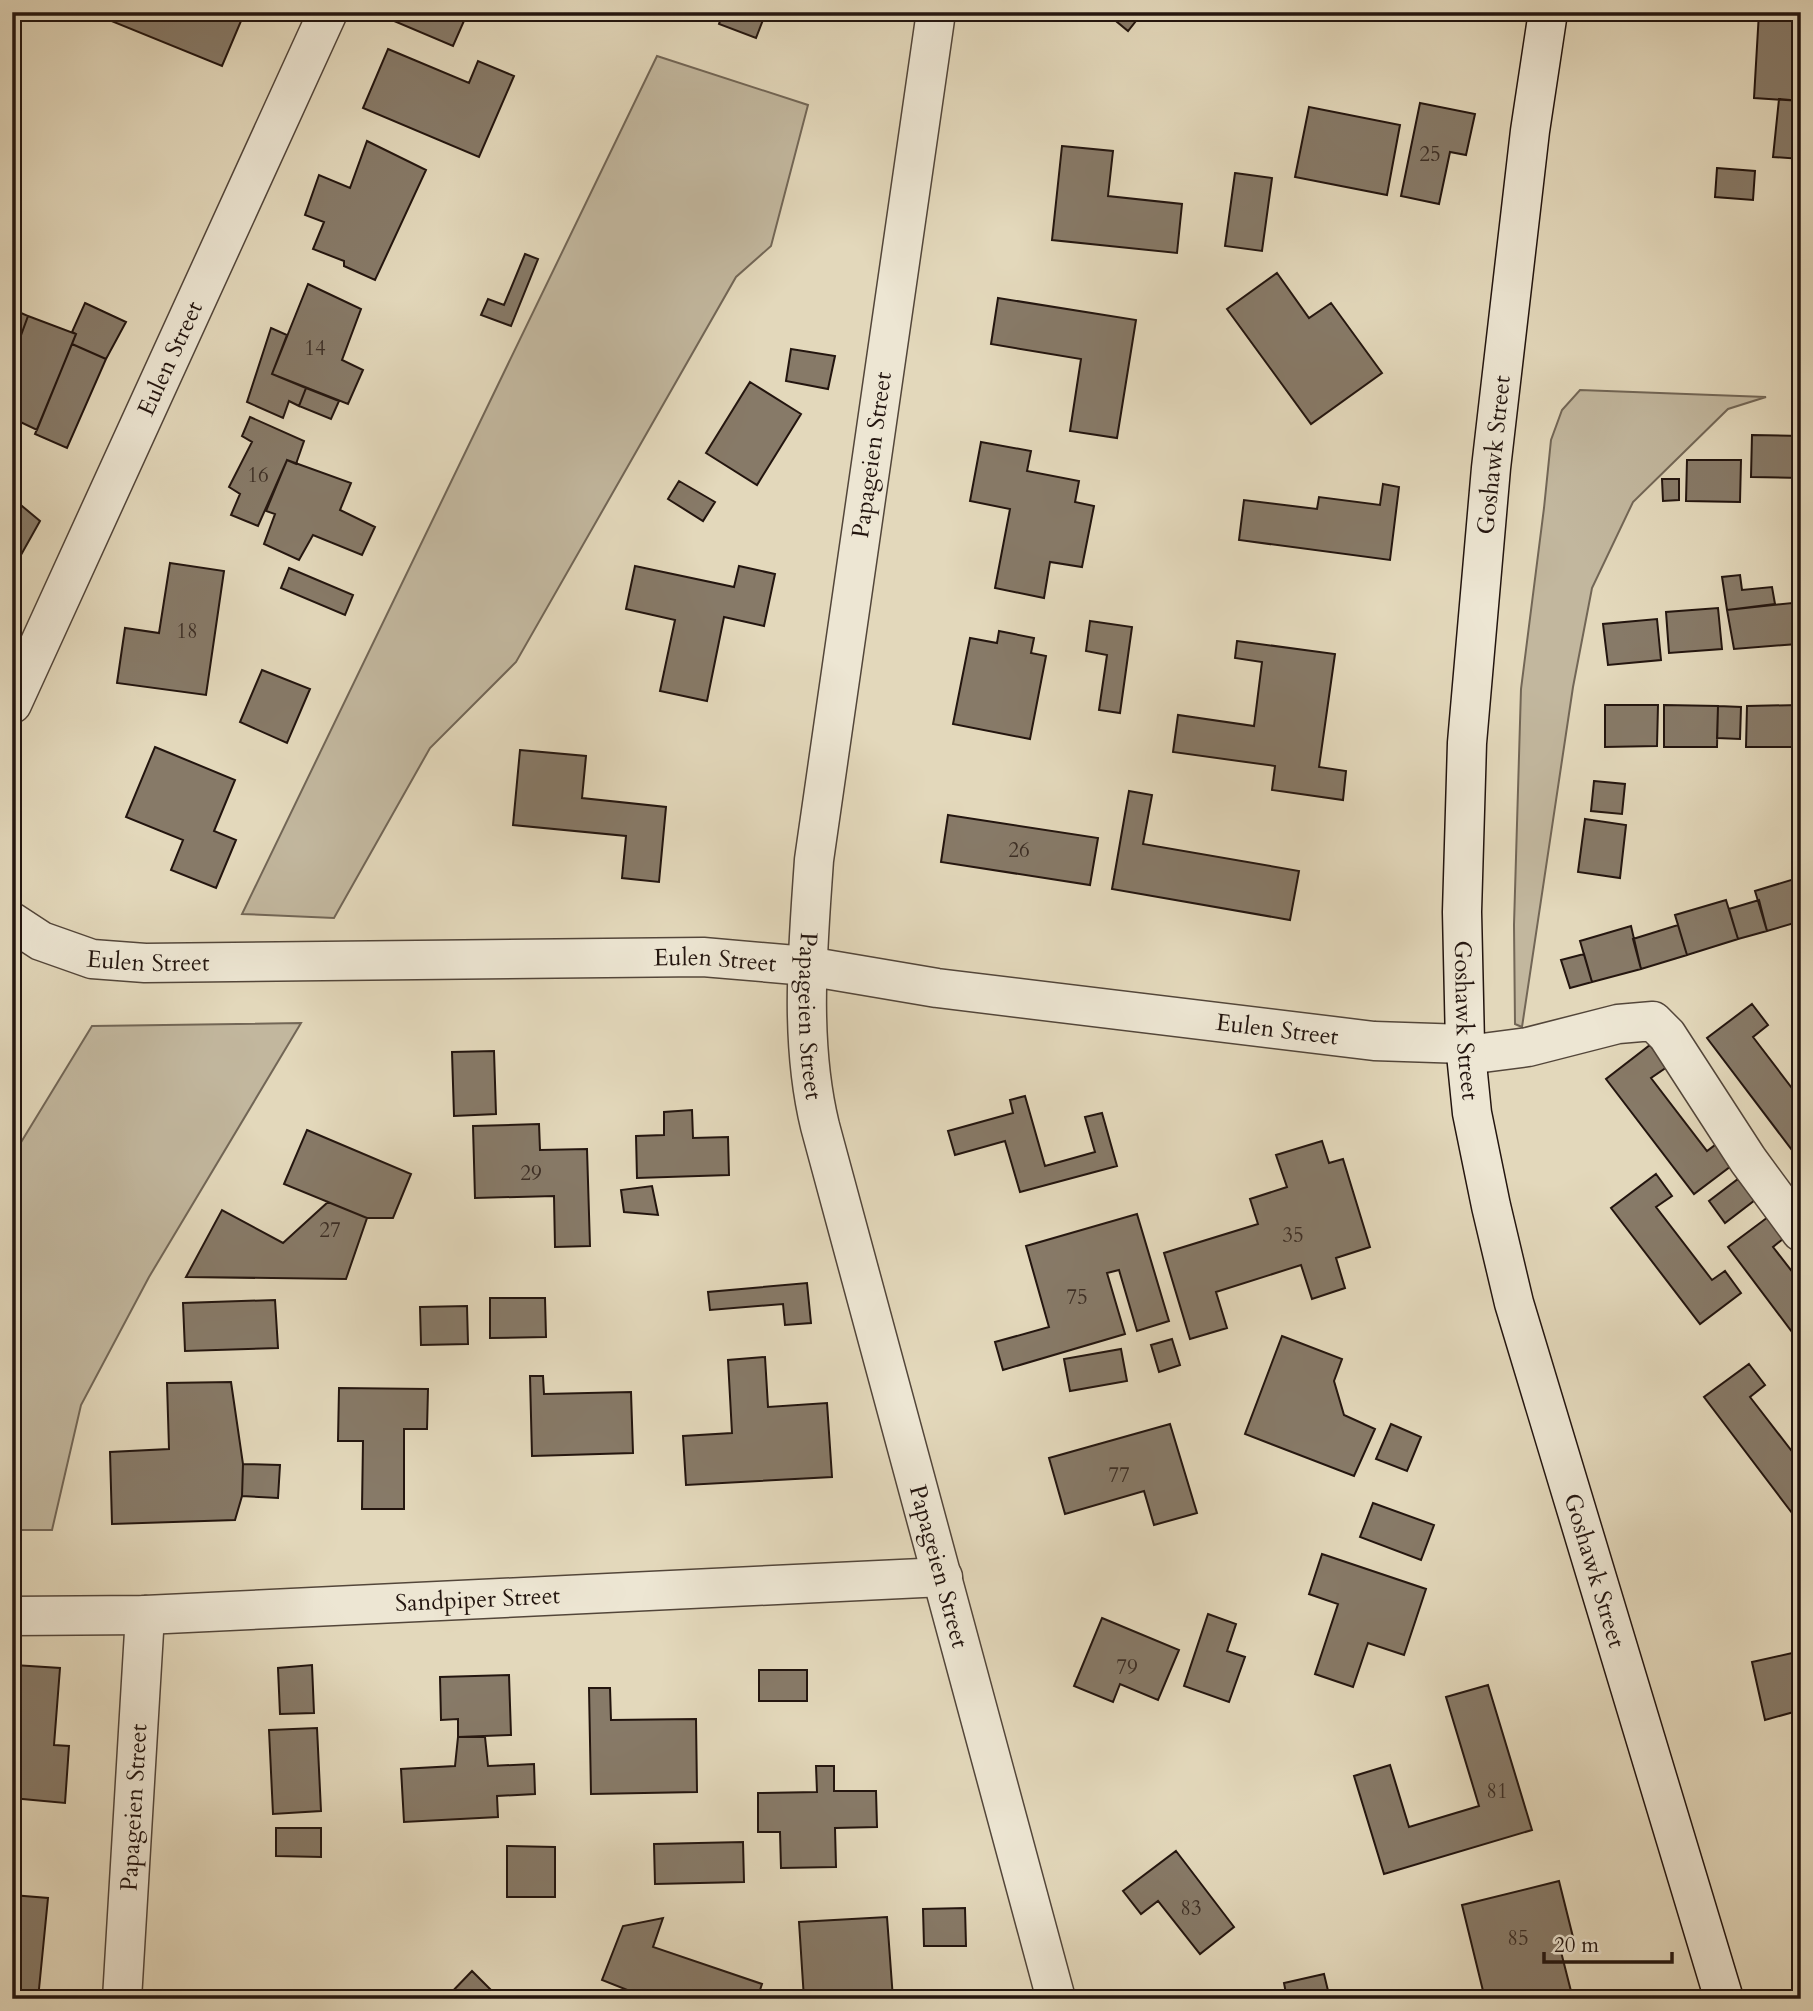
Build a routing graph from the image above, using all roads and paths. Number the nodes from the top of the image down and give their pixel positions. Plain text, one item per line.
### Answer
1 (328, 12) edge
2 (936, 12) edge
3 (1548, 12) edge
4 (12, 704) edge
5 (12, 922) edge
6 (807, 966) junction
7 (1466, 1050) junction
8 (1801, 1232) edge
9 (943, 1577) junction
10 (145, 1615) junction
11 (12, 1616) edge
12 (122, 1999) edge
13 (1056, 1999) edge
14 (1724, 1999) edge

1 - 4 street, Eulen Street
2 - 6 street, Papageien Street
3 - 7 street, Goshawk Street
5 - 6 street, Eulen Street
6 - 7 street, Eulen Street
6 - 9 street, Papageien Street
7 - 8 street, Eulen Street
7 - 14 street, Goshawk Street
9 - 10 street, Sandpiper Street
9 - 13 street, Papageien Street
10 - 11 street, Sandpiper Street
10 - 12 street, Papageien Street

